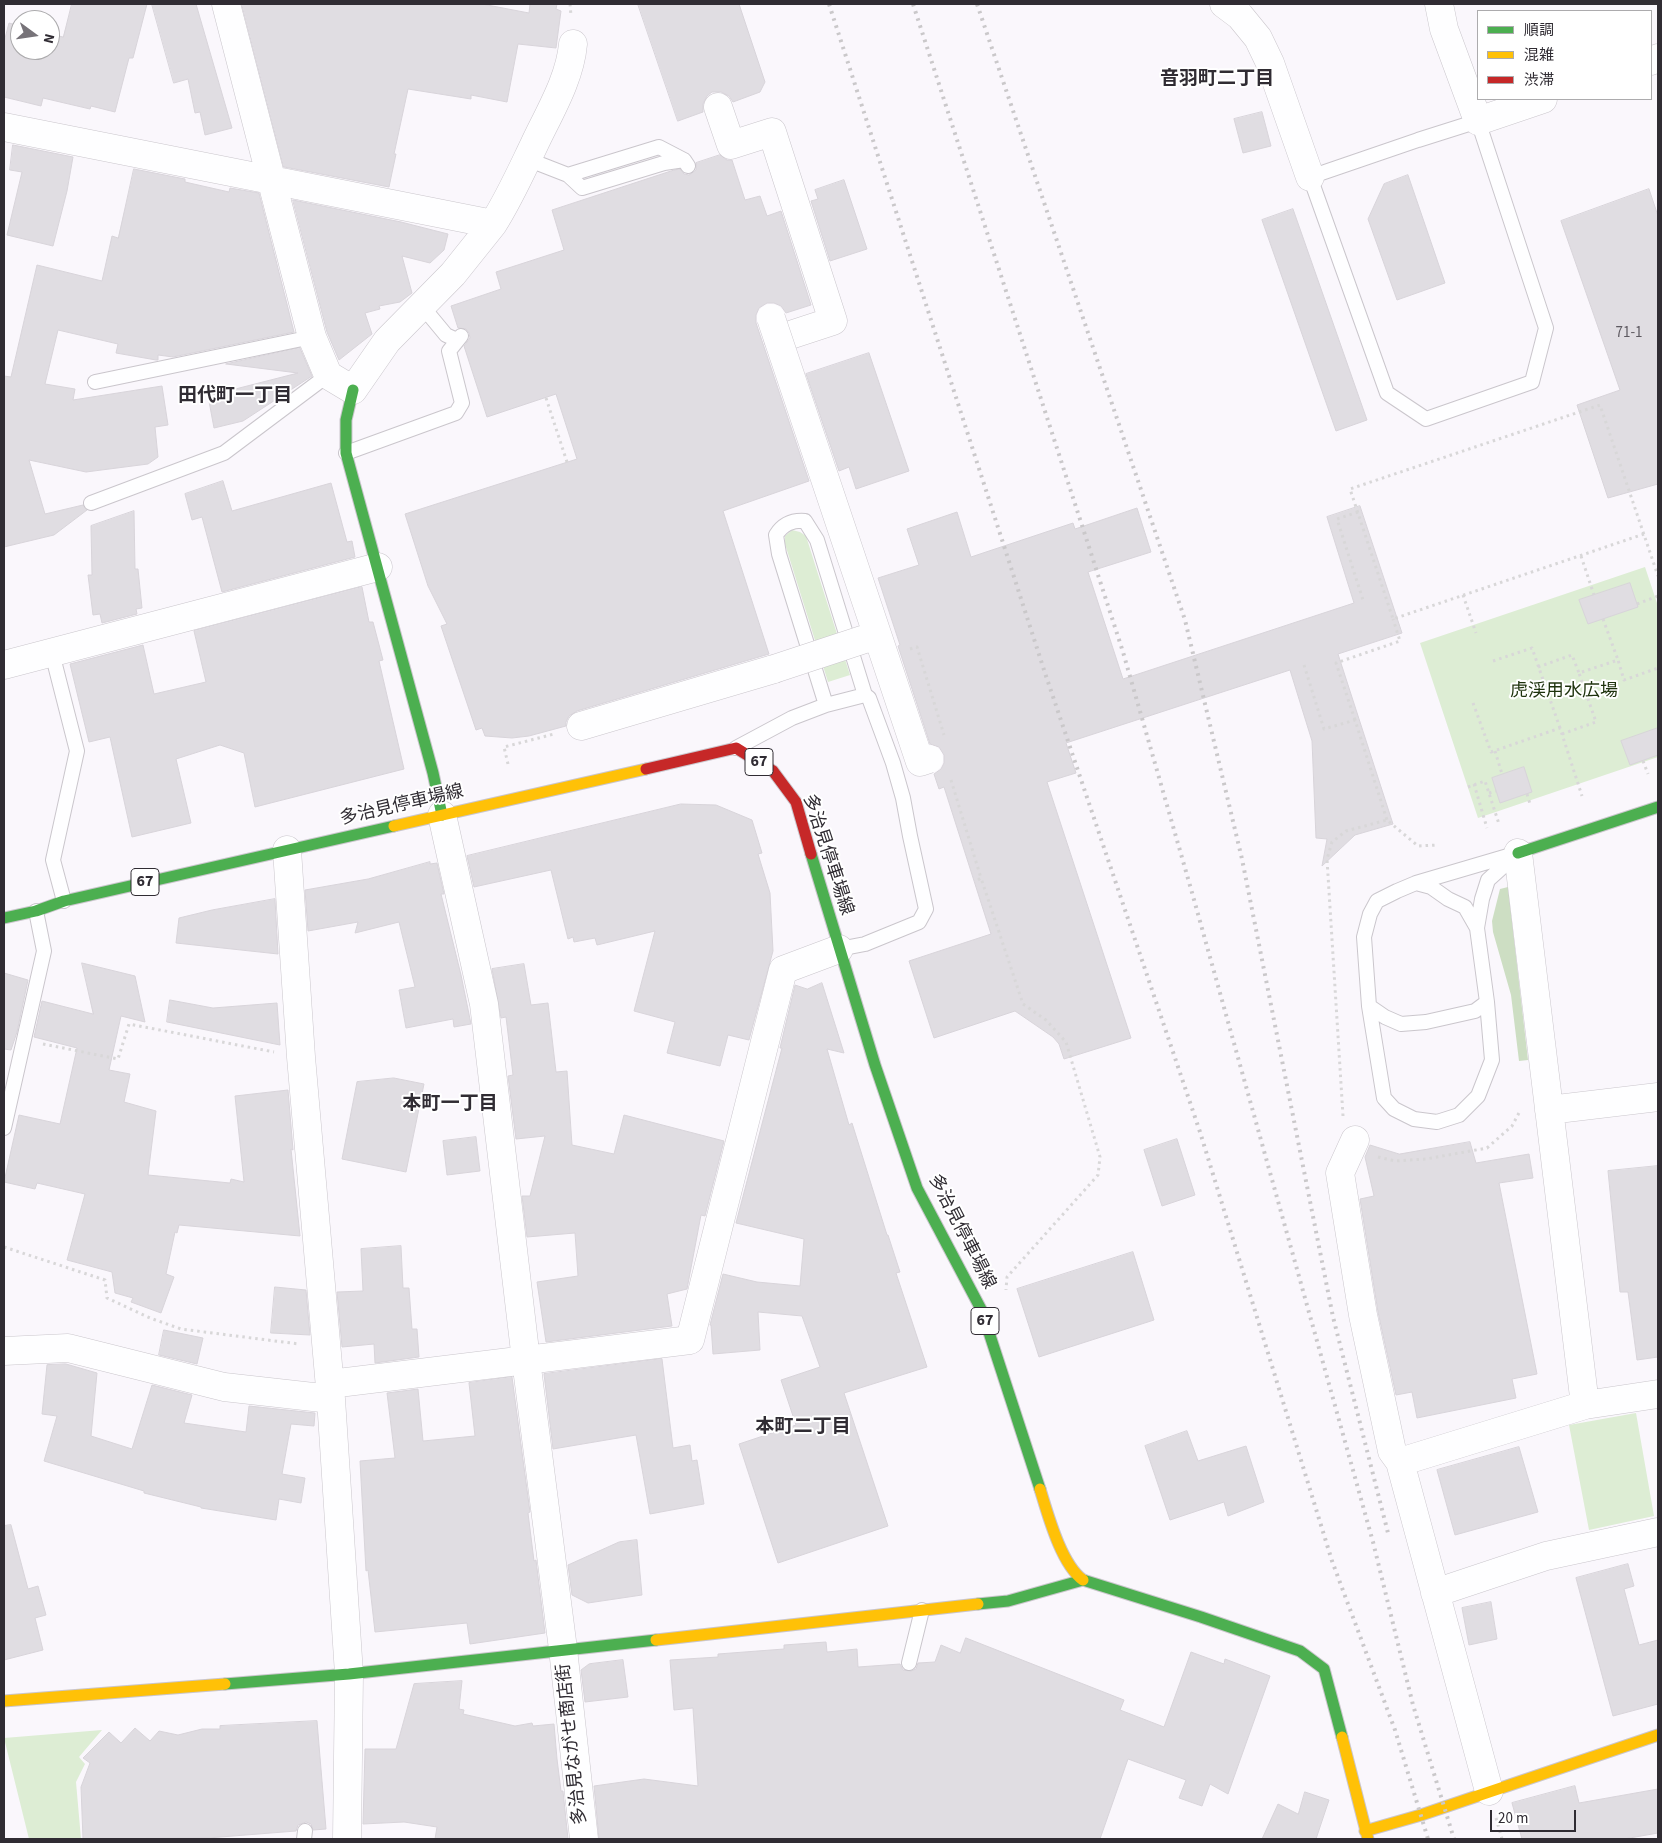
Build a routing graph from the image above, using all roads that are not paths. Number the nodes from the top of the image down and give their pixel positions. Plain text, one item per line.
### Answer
1 (226, 4) edge
2 (1224, 4) edge
3 (1439, 4) edge
4 (573, 44) dead end
5 (1540, 100) edge
6 (718, 107) dead end
7 (1478, 121) junction
8 (4, 127) edge
9 (527, 159) junction
10 (686, 163) dead end
11 (1310, 177) junction
12 (272, 181) junction
13 (493, 224) junction
14 (422, 306) junction
15 (312, 337) junction
16 (328, 375) junction
17 (95, 382) dead end
18 (352, 390) junction
19 (346, 453) junction
20 (91, 502) dead end
21 (378, 567) junction
22 (877, 636) junction
23 (52, 653) junction
24 (4, 666) edge
25 (865, 695) junction
26 (826, 706) junction
27 (581, 726) road end
28 (736, 748) junction
29 (929, 759) dead end
30 (1658, 807) edge
31 (442, 815) junction
32 (287, 850) junction
33 (1518, 853) junction
34 (1416, 883) junction
35 (64, 901) junction
36 (36, 911) junction
37 (4, 918) edge
38 (1478, 928) junction
39 (839, 949) junction
40 (1487, 1002) junction
41 (1369, 1006) junction
42 (1658, 1097) edge
43 (1549, 1110) junction
44 (4, 1128) edge
45 (1355, 1140) dead end
46 (4, 1351) edge
47 (526, 1360) junction
48 (330, 1392) junction
49 (1658, 1394) edge
50 (1585, 1405) junction
51 (1400, 1462) junction
52 (1658, 1532) edge
53 (1083, 1580) junction
54 (1435, 1593) junction
55 (922, 1610) junction
56 (563, 1649) junction
57 (908, 1663) dead end
58 (349, 1674) junction
59 (4, 1702) edge
60 (1658, 1735) edge
61 (1489, 1791) junction
62 (1367, 1835) edge
63 (346, 1839) edge
64 (584, 1839) edge

1 - 12 street
2 - 11 street
3 - 7 street
4 - 9 street
5 - 7 street
6 - 22 street, bridge
7 - 11 lane
7 - 11 lane
8 - 12 street
9 - 10 lane
9 - 13 street
12 - 13 street
12 - 15 street
13 - 14 street
14 - 18 street
14 - 19 lane
15 - 16 street
15 - 17 lane
16 - 18 street
16 - 20 lane
18 - 19 street
19 - 21 street
21 - 23 street
21 - 31 street
22 - 27 street, bridge
22 - 29 street, bridge
23 - 24 street
23 - 35 lane
25 - 26 lane
25 - 26 lane
25 - 39 lane
26 - 28 lane
28 - 31 street, 多治見停車場線 / 67
28 - 39 street, 多治見停車場線 / 67
30 - 33 street
31 - 32 street, 多治見停車場線 / 67
31 - 47 street, 多治見ながせ商店街
32 - 35 street, 多治見停車場線 / 67
32 - 48 street
33 - 34 lane
33 - 38 lane
33 - 43 street
34 - 38 lane
34 - 41 lane
35 - 36 street, 多治見停車場線 / 67
36 - 37 street, 多治見停車場線 / 67
36 - 44 lane
38 - 40 lane
39 - 47 street
39 - 53 street, 多治見停車場線 / 67
40 - 41 lane
40 - 41 lane
42 - 43 street
43 - 50 street
45 - 51 street
46 - 48 street
47 - 48 street
47 - 56 street, 多治見ながせ商店街
48 - 58 street
49 - 50 street
50 - 51 street
51 - 54 street
52 - 54 street
53 - 55 street
53 - 62 street
54 - 61 street
55 - 56 street
55 - 57 lane
56 - 58 street
56 - 64 street, 多治見ながせ商店街
58 - 59 street
58 - 63 street
60 - 61 street
61 - 62 street

